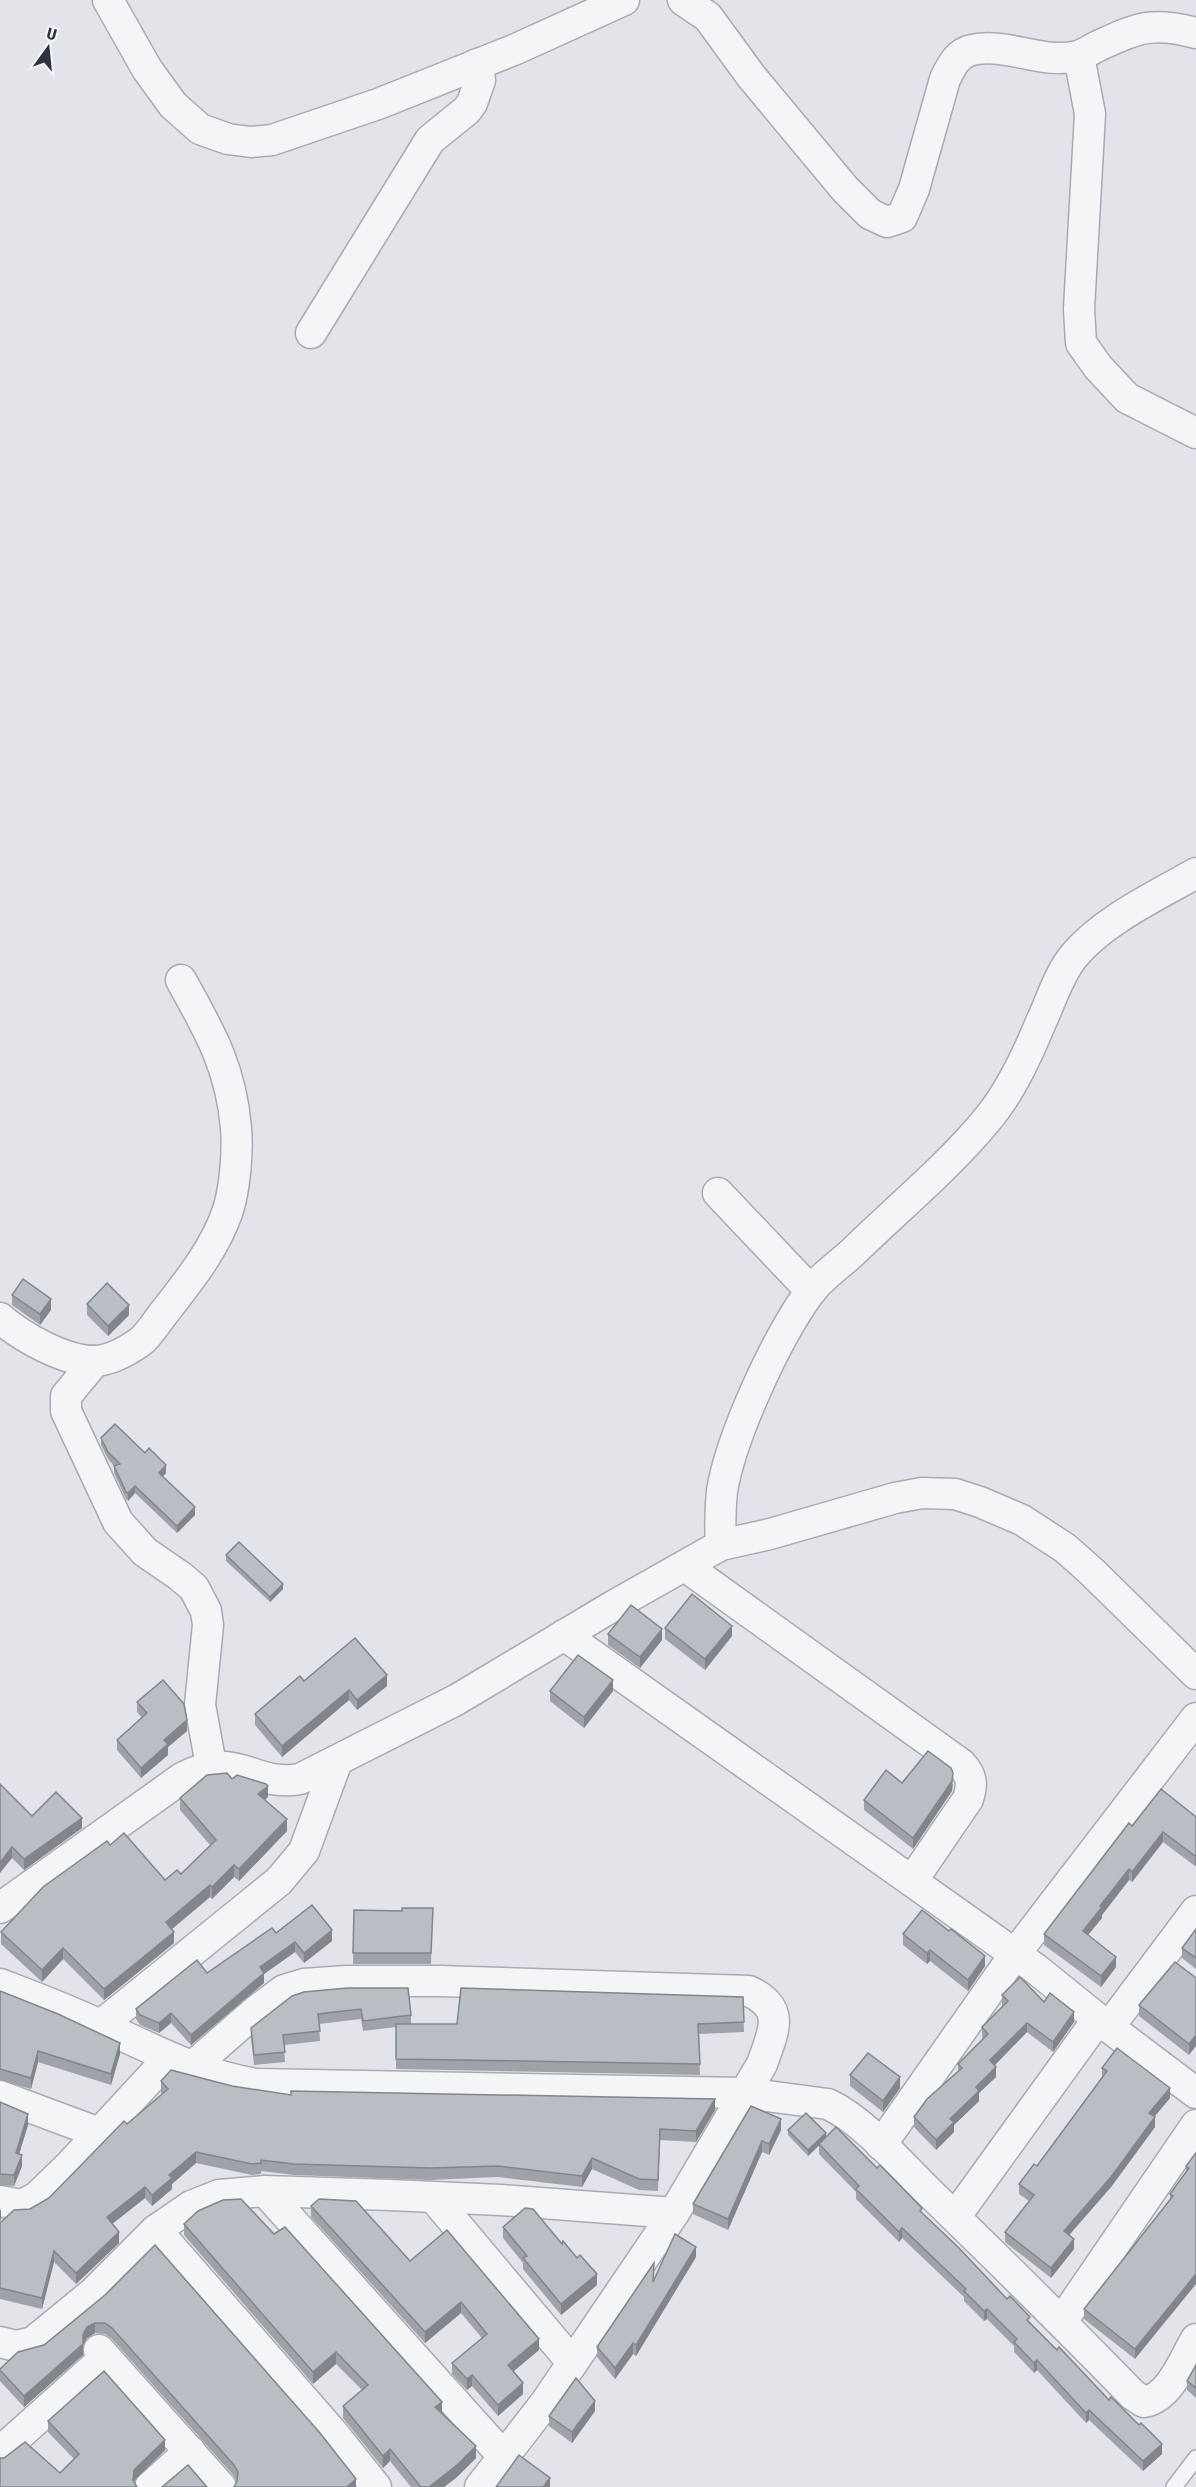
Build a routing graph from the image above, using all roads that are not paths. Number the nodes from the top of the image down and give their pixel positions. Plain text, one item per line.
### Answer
1 (108, 0) edge
2 (624, 0) edge
3 (683, 0) edge
4 (1196, 33) edge
5 (1079, 56) junction
6 (477, 64) junction
7 (311, 333) dead end
8 (1196, 433) edge
9 (1196, 873) edge
10 (181, 981) dead end
11 (718, 1193) dead end
12 (811, 1291) junction
13 (0, 1318) edge
14 (95, 1361) junction
15 (721, 1545) junction
16 (685, 1566) junction
17 (564, 1635) junction
18 (1196, 1674) edge
19 (1196, 1718) edge
20 (337, 1761) junction
21 (211, 1765) junction
22 (912, 1881) junction
23 (0, 1908) edge
24 (1196, 1911) edge
25 (1015, 1954) junction
26 (0, 1984) edge
27 (1103, 2023) junction
28 (100, 2025) junction
29 (181, 2062) junction
30 (744, 2093) junction
31 (1196, 2093) edge
32 (0, 2096) edge
33 (1196, 2125) edge
34 (99, 2133) junction
35 (881, 2145) junction
36 (265, 2191) junction
37 (434, 2198) junction
38 (0, 2201) edge
39 (674, 2213) junction
40 (955, 2217) junction
41 (156, 2230) junction
42 (1062, 2321) junction
43 (1196, 2339) edge
44 (0, 2342) edge
45 (571, 2361) junction
46 (7, 2434) edge
47 (190, 2451) junction
48 (503, 2456) junction
49 (1196, 2458) edge
50 (150, 2487) edge
51 (221, 2487) edge
52 (376, 2487) edge
53 (480, 2487) edge
54 (1174, 2487) edge

1 - 6 street
2 - 6 street
3 - 5 street
4 - 5 street
5 - 8 street
6 - 7 street
9 - 12 street
10 - 14 street
11 - 12 street
12 - 15 street
13 - 14 street
14 - 21 street
15 - 16 street
15 - 18 street
16 - 17 street
16 - 22 street
17 - 20 street
17 - 22 street
19 - 25 street
20 - 21 street
20 - 28 street
21 - 23 street
22 - 25 street
24 - 27 street
25 - 27 street
25 - 35 street
26 - 28 street
27 - 31 street
27 - 40 street
28 - 29 street
29 - 30 street
29 - 30 street
29 - 34 street
30 - 35 street
30 - 39 street
32 - 34 street
33 - 42 street
34 - 38 street
35 - 40 street
36 - 37 street
36 - 41 street
36 - 48 street
37 - 39 street
37 - 45 street
39 - 45 street
40 - 42 street
41 - 44 street
41 - 52 street
42 - 43 street
45 - 48 street
46 - 47 street
47 - 50 street
47 - 51 street
48 - 53 street
49 - 54 lane

